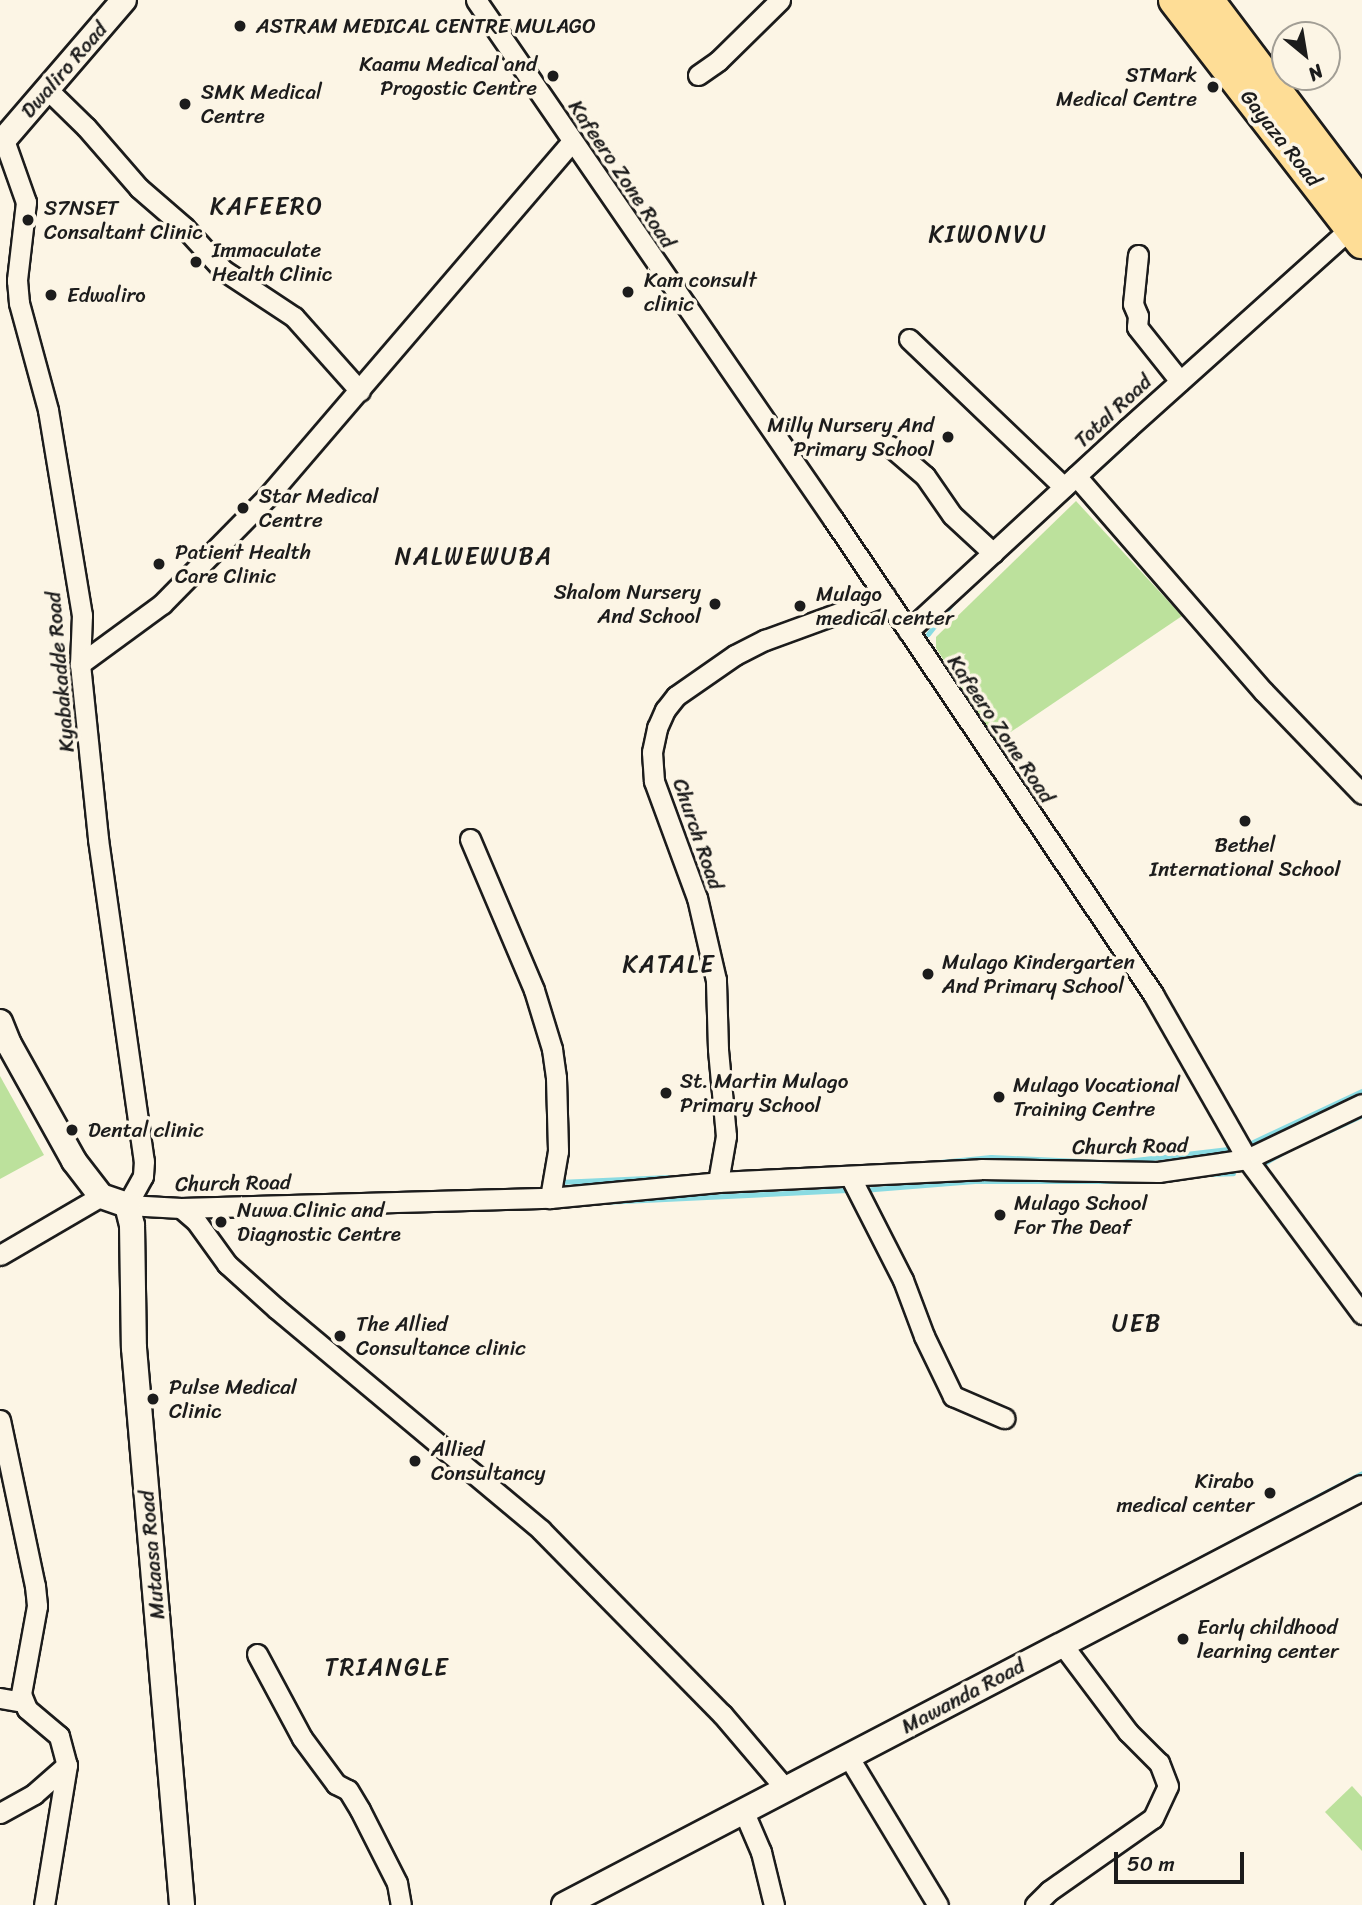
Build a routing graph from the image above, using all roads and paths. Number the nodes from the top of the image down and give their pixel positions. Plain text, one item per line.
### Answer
1 (124, 0) edge
2 (476, 0) edge
3 (780, 0) edge
4 (1175, 0) edge
5 (1208, 0) edge
6 (698, 75) dead end
7 (47, 89) junction
8 (572, 141) junction
9 (2, 142) edge
10 (1359, 216) edge
11 (1138, 255) dead end
12 (909, 339) dead end
13 (1180, 381) junction
14 (360, 391) junction
15 (890, 446) dead end
16 (1070, 482) junction
17 (993, 553) junction
18 (885, 596) junction
19 (908, 631) junction
20 (80, 664) junction
21 (1362, 794) edge
22 (470, 839) dead end
23 (0, 1022) edge
24 (1362, 1104) edge
25 (1247, 1158) junction
26 (850, 1176) junction
27 (718, 1182) junction
28 (102, 1196) junction
29 (550, 1198) junction
30 (127, 1205) junction
31 (181, 1208) junction
32 (0, 1255) edge
33 (1362, 1314) edge
34 (1004, 1419) dead end
35 (0, 1420) edge
36 (1362, 1488) edge
37 (1062, 1644) junction
38 (257, 1654) dead end
39 (0, 1698) edge
40 (23, 1702) junction
41 (848, 1756) junction
42 (67, 1765) junction
43 (784, 1787) junction
44 (743, 1810) junction
45 (0, 1813) edge
46 (44, 1905) edge
47 (182, 1905) edge
48 (401, 1905) edge
49 (564, 1905) edge
50 (774, 1905) edge
51 (937, 1905) edge
52 (1035, 1905) edge

1 - 7 street, Dwaliro Road
2 - 8 street, Kafeero Zone Road
3 - 6 street
4 - 10 main road, Gayaza Road
5 - 10 main road, Gayaza Road
7 - 9 street, Dwaliro Road
7 - 14 street
8 - 14 street
8 - 18 street, Kafeero Zone Road
9 - 20 street, Kyabakadde Road
10 - 13 street, Total Road
11 - 13 street
12 - 16 street
13 - 16 street, Total Road
14 - 20 street
15 - 17 street
16 - 17 street, Total Road
16 - 21 street
17 - 19 street, Total Road
18 - 19 street, Kafeero Zone Road
18 - 27 street, Church Road
19 - 25 street, Kafeero Zone Road
20 - 30 street, Kyabakadde Road
22 - 29 street
23 - 28 street
24 - 25 street, Church Road
25 - 26 street, Church Road
25 - 33 street, Kafeero Zone Road
26 - 27 street, Church Road
26 - 34 street
27 - 29 street, Church Road
28 - 30 street
28 - 32 street
29 - 31 street, Church Road
30 - 31 street, Church Road
30 - 47 street, Mutaasa Road
31 - 43 street
35 - 40 street
36 - 37 street, Mawanda Road
37 - 41 street, Mawanda Road
37 - 52 street
38 - 48 street
39 - 40 street
40 - 42 street
41 - 43 street, Mawanda Road
41 - 51 street
42 - 45 street
42 - 46 street
43 - 44 street, Mawanda Road
44 - 49 street, Mawanda Road
44 - 50 street

